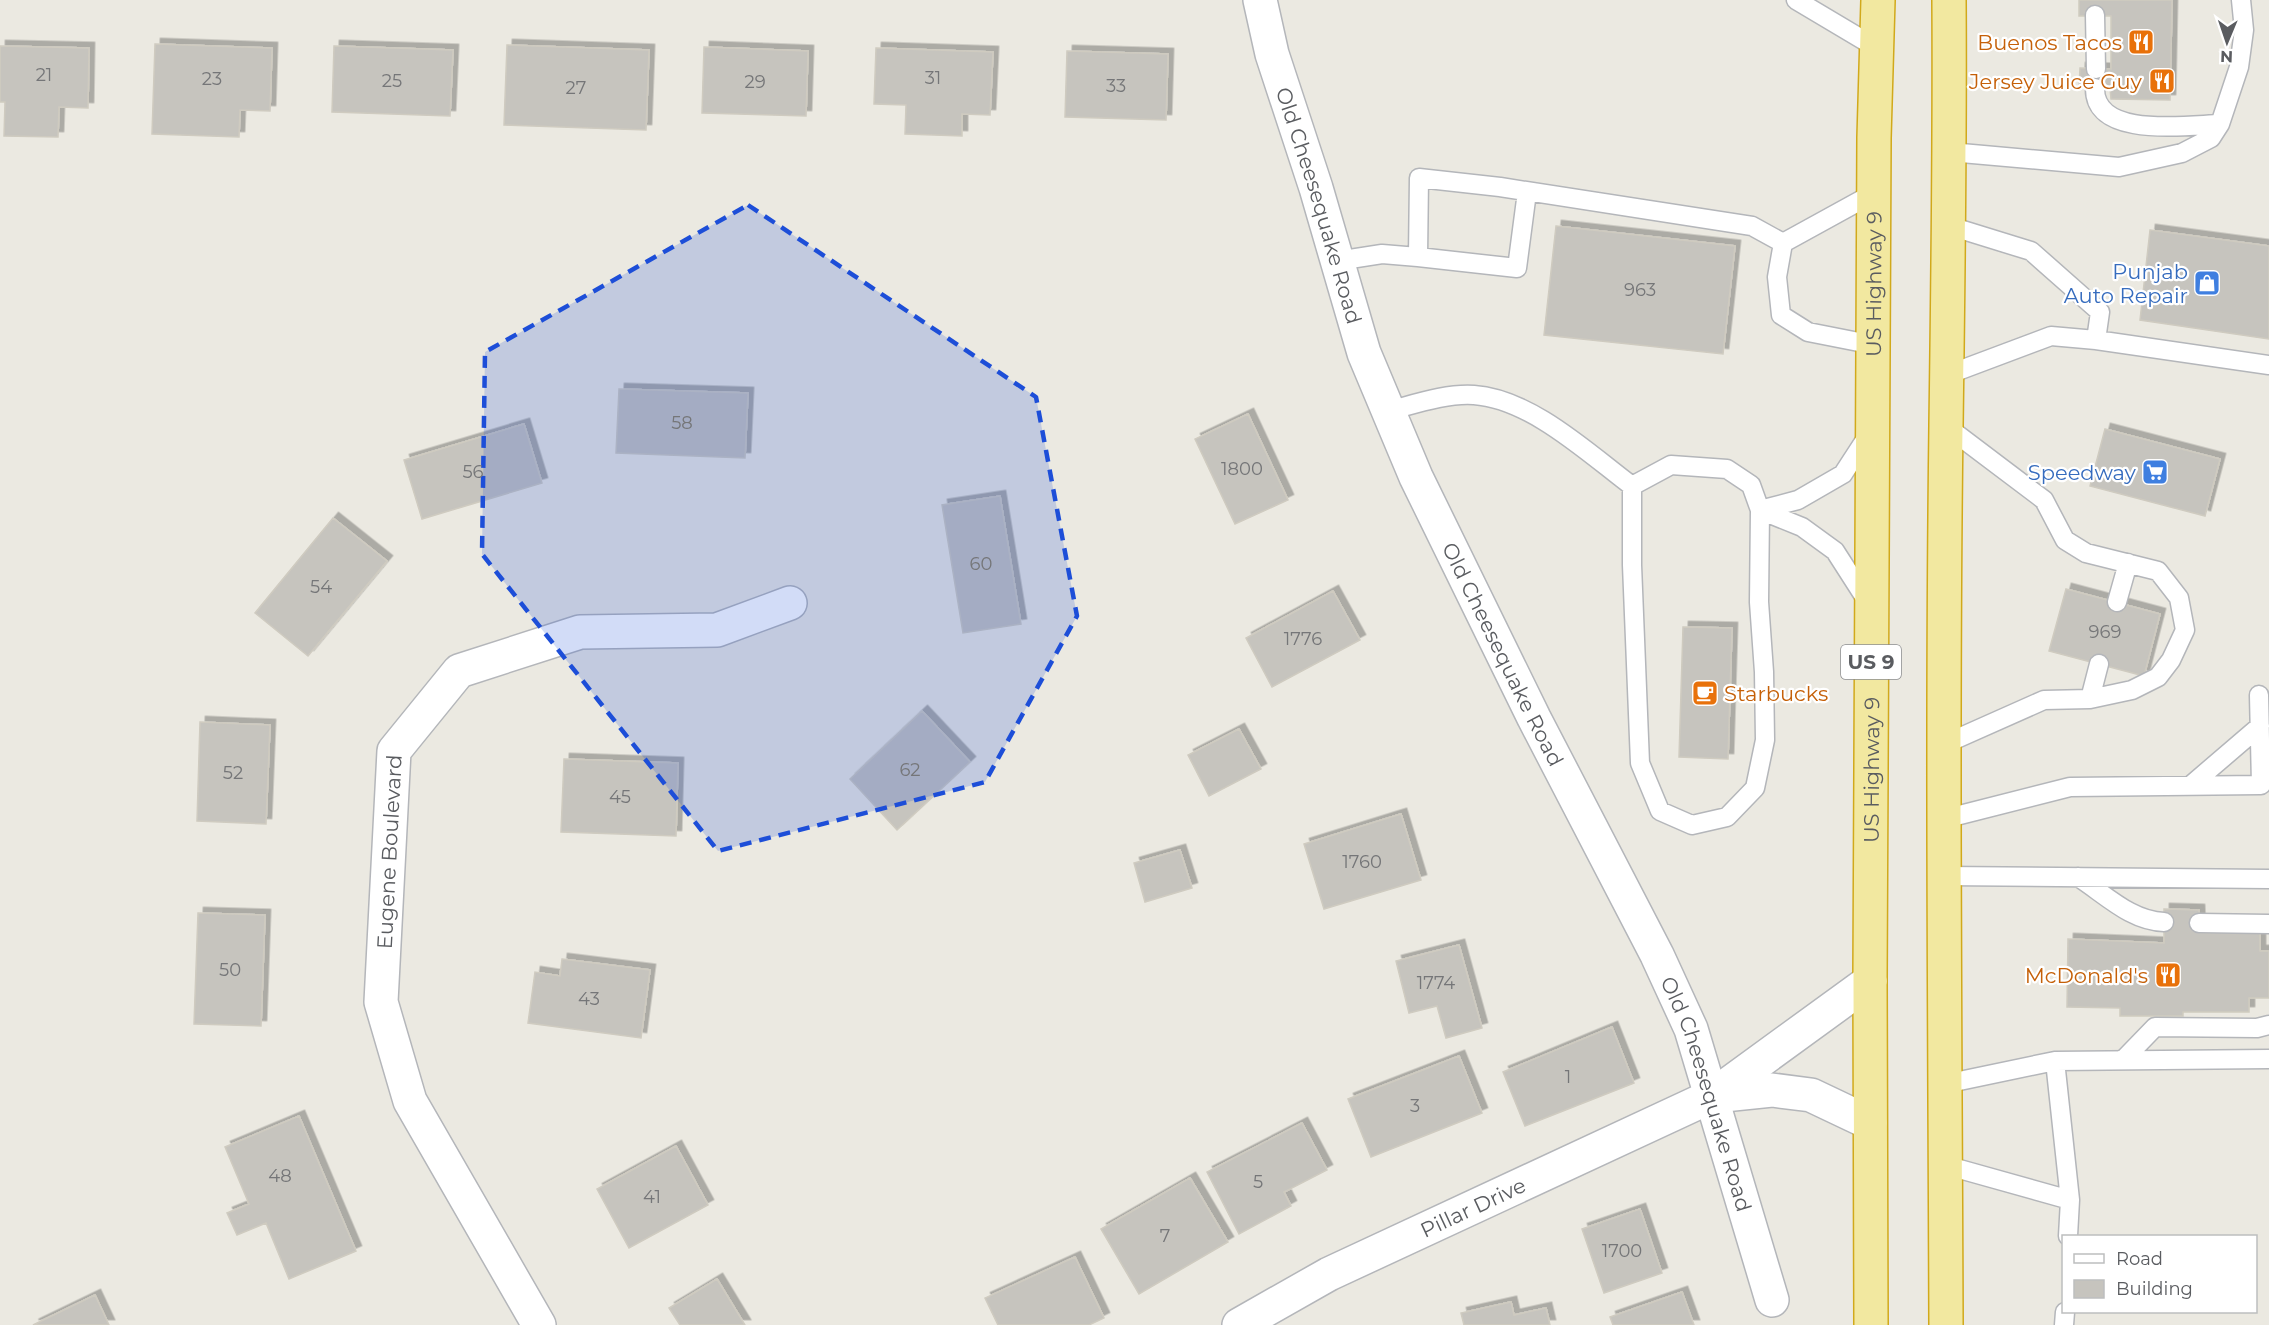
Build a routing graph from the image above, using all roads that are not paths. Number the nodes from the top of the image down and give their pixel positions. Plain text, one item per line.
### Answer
1 (1260, 0) edge
2 (1796, 0) edge
3 (1878, 0) edge
4 (1949, 0) edge
5 (2241, 0) edge
6 (2095, 15) dead end
7 (1875, 47) junction
8 (2096, 69) dead end
9 (2095, 88) dead end
10 (2220, 124) junction
11 (1950, 152) junction
12 (1527, 192) junction
13 (1874, 193) junction
14 (1950, 226) junction
15 (1784, 243) junction
16 (1418, 257) junction
17 (1337, 261) junction
18 (2096, 340) junction
19 (1874, 345) junction
20 (2269, 365) edge
21 (1947, 375) junction
22 (1388, 411) junction
23 (1946, 426) junction
24 (1873, 427) junction
25 (1632, 486) junction
26 (1760, 510) junction
27 (2128, 563) junction
28 (2117, 602) dead end
29 (790, 603) dead end
30 (1872, 609) junction
31 (2099, 664) dead end
32 (2259, 696) dead end
33 (2090, 699) junction
34 (2260, 726) junction
35 (1945, 744) junction
36 (2190, 786) junction
37 (2265, 786) edge
38 (1944, 819) junction
39 (1944, 876) junction
40 (2078, 877) junction
41 (2269, 879) edge
42 (2164, 922) dead end
43 (2199, 923) dead end
44 (2269, 924) edge
45 (1870, 981) junction
46 (2269, 1024) edge
47 (2269, 1059) edge
48 (2123, 1060) junction
49 (2055, 1061) junction
50 (1945, 1084) junction
51 (1712, 1096) junction
52 (1870, 1123) junction
53 (1945, 1165) junction
54 (2070, 1200) junction
55 (2068, 1235) edge
56 (1772, 1299) dead end
57 (539, 1325) edge
58 (1239, 1325) edge
59 (1871, 1325) edge
60 (1946, 1325) edge

1 - 17 street, Old Cheesequake Road
2 - 7 lane
3 - 7 highway, US Highway 9 / US 9
4 - 11 highway
5 - 10 lane
6 - 8 lane
7 - 13 highway, US Highway 9 / US 9
9 - 10 lane
10 - 11 lane
11 - 14 highway
12 - 15 lane
12 - 16 lane
12 - 16 lane
13 - 15 lane
13 - 19 highway, US Highway 9 / US 9
14 - 18 lane
14 - 21 highway
15 - 19 lane
16 - 17 lane
17 - 22 street, Old Cheesequake Road
18 - 20 lane
18 - 21 lane
19 - 24 highway, US Highway 9 / US 9
21 - 23 highway
22 - 25 lane
22 - 51 street, Old Cheesequake Road
23 - 27 lane
23 - 35 highway
24 - 26 lane
24 - 30 highway, US Highway 9 / US 9
25 - 26 lane
25 - 26 lane
26 - 30 lane
27 - 28 lane
27 - 33 lane
29 - 57 street, Eugene Boulevard
30 - 45 highway, US Highway 9 / US 9
31 - 33 lane
32 - 34 lane
33 - 35 lane
34 - 36 lane
34 - 37 lane
35 - 38 highway
36 - 37 lane
36 - 38 lane
38 - 39 highway
39 - 40 lane
39 - 50 highway
40 - 41 lane
40 - 42 lane
43 - 44 lane
45 - 51 street, Pillar Drive
45 - 52 highway, US Highway 9 / US 9
46 - 48 lane
47 - 48 lane
48 - 49 lane
49 - 50 lane
49 - 54 lane
50 - 53 highway
51 - 52 street, Pillar Drive
51 - 56 street, Old Cheesequake Road
51 - 58 street, Pillar Drive
52 - 59 highway, US Highway 9 / US 9
53 - 54 lane
53 - 60 highway
54 - 55 lane

